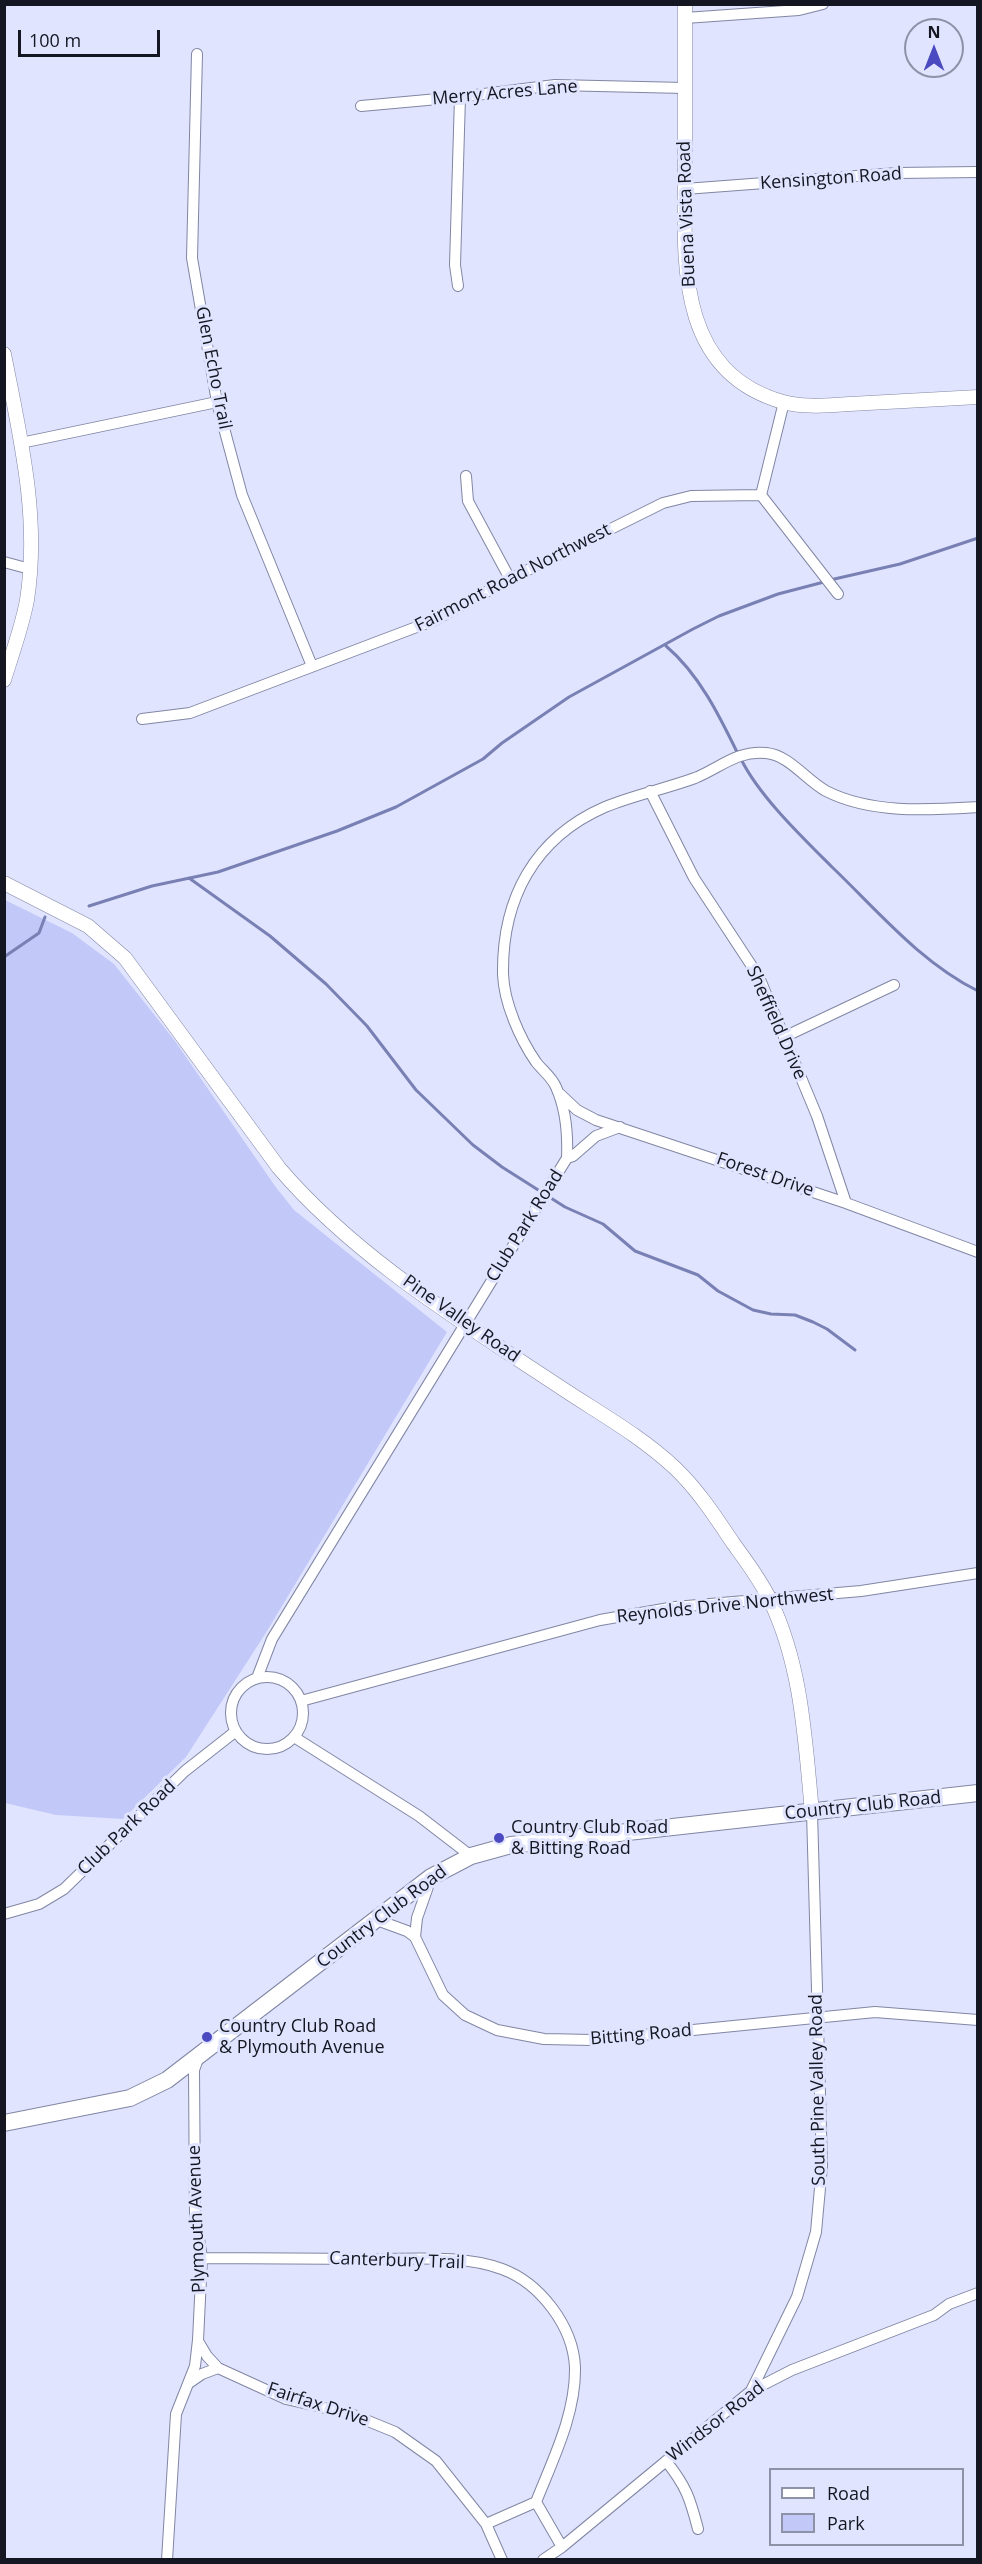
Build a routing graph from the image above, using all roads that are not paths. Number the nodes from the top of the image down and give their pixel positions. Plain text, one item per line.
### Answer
1 (823, 4) edge
2 (684, 11) edge
3 (197, 54) dead end
4 (684, 88) junction
5 (459, 97) junction
6 (361, 105) dead end
7 (978, 172) edge
8 (684, 189) junction
9 (458, 286) dead end
10 (4, 354) edge
11 (978, 397) edge
12 (217, 402) junction
13 (784, 402) junction
14 (21, 442) junction
15 (466, 476) dead end
16 (761, 495) junction
17 (4, 562) edge
18 (30, 568) junction
19 (510, 579) junction
20 (838, 594) dead end
21 (312, 666) junction
22 (4, 680) edge
23 (142, 719) dead end
24 (650, 791) junction
25 (978, 807) edge
26 (4, 883) edge
27 (894, 986) dead end
28 (784, 1037) junction
29 (558, 1091) junction
30 (621, 1127) junction
31 (567, 1158) junction
32 (846, 1203) junction
33 (978, 1252) edge
34 (463, 1323) junction
35 (978, 1573) edge
36 (770, 1600) junction
37 (257, 1678) junction
38 (301, 1701) junction
39 (236, 1731) junction
40 (294, 1737) junction
41 (978, 1793) edge
42 (812, 1812) junction
43 (471, 1856) junction
44 (431, 1877) junction
45 (6, 1914) edge
46 (377, 1920) junction
47 (415, 1937) junction
48 (818, 2017) junction
49 (978, 2020) edge
50 (199, 2056) junction
51 (4, 2123) edge
52 (202, 2258) junction
53 (978, 2294) edge
54 (198, 2340) junction
55 (218, 2368) junction
56 (189, 2383) junction
57 (751, 2391) junction
58 (666, 2461) junction
59 (536, 2502) junction
60 (486, 2524) junction
61 (698, 2529) dead end
62 (561, 2547) junction
63 (167, 2559) edge
64 (502, 2559) edge
65 (543, 2559) edge

1 - 2 street
2 - 4 street, Buena Vista Road
3 - 12 street, Glen Echo Trail
4 - 5 street, Merry Acres Lane
4 - 8 street, Buena Vista Road
5 - 6 street, Merry Acres Lane
5 - 9 street
7 - 8 street, Kensington Road
8 - 13 street, Buena Vista Road
10 - 14 street
11 - 13 street, Buena Vista Road
12 - 14 street
12 - 21 street, Glen Echo Trail
13 - 16 street
14 - 18 street
15 - 19 street
16 - 19 street, Fairmont Road Northwest
16 - 20 street
17 - 18 street
18 - 22 street
19 - 21 street, Fairmont Road Northwest
21 - 23 street, Fairmont Road Northwest
24 - 25 street, Club Park Road
24 - 28 street, Sheffield Drive
24 - 29 street, Club Park Road
26 - 34 street, Pine Valley Road
27 - 28 street
28 - 32 street, Sheffield Drive
29 - 30 street, Forest Drive
29 - 31 street, Club Park Road
30 - 31 street
30 - 32 street, Forest Drive
31 - 34 street, Club Park Road
32 - 33 street, Forest Drive
34 - 36 street, Pine Valley Road
34 - 37 street, Club Park Road
35 - 36 street, Reynolds Drive Northwest
36 - 38 street, Reynolds Drive Northwest
36 - 42 street, Pine Valley Road
37 - 38 street
37 - 39 street
38 - 40 street
39 - 40 street
39 - 45 street, Club Park Road
40 - 43 street
41 - 42 main road, Country Club Road
42 - 43 main road, Country Club Road
42 - 48 street, South Pine Valley Road
43 - 44 main road, Country Club Road
44 - 46 main road, Country Club Road
44 - 47 street
46 - 47 street
46 - 50 main road, Country Club Road
47 - 48 street, Bitting Road
48 - 49 street, Bitting Road
48 - 57 street, South Pine Valley Road
50 - 51 main road, Country Club Road
50 - 52 street, Plymouth Avenue
52 - 54 street, Plymouth Avenue
52 - 59 street, Canterbury Trail
53 - 57 street, Windsor Road
54 - 55 street, Fairfax Drive
54 - 56 street, Plymouth Avenue
55 - 56 street
55 - 60 street, Fairfax Drive
56 - 63 street, Plymouth Avenue
57 - 58 street, Windsor Road
58 - 61 street
58 - 62 street, Windsor Road
59 - 60 street
59 - 62 street
60 - 64 street, Fairfax Drive
62 - 65 street, Windsor Road

